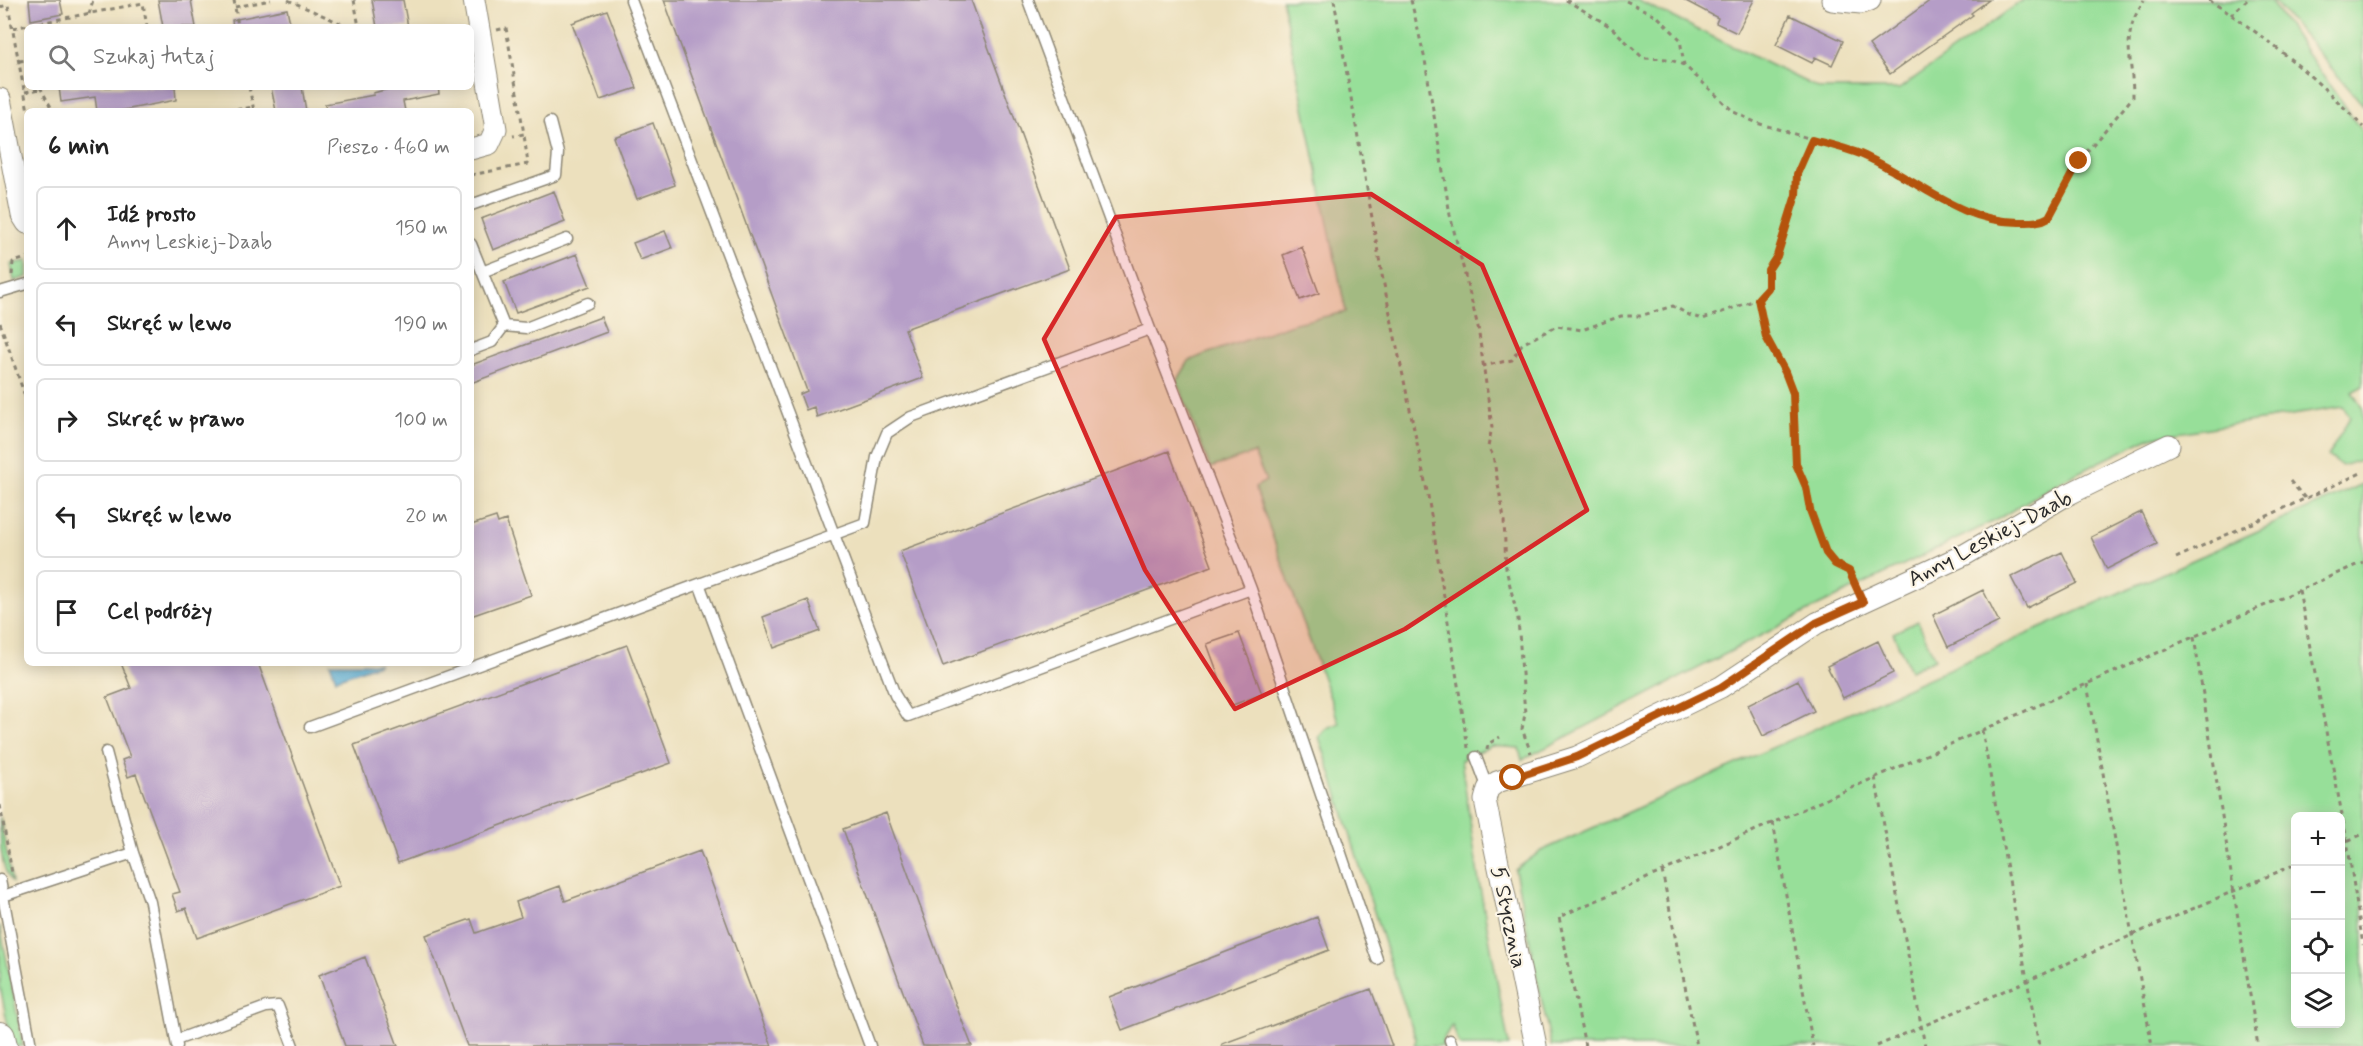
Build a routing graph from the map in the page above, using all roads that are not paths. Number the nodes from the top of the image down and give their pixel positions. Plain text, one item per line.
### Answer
1 (474, 0) edge
2 (631, 0) edge
3 (1028, 0) edge
4 (1832, 0) edge
5 (1870, 0) edge
6 (0, 99) edge
7 (550, 122) dead end
8 (474, 148) edge
9 (474, 204) edge
10 (24, 218) edge
11 (567, 240) dead end
12 (474, 252) edge
13 (482, 272) junction
14 (24, 285) edge
15 (0, 292) edge
16 (588, 303) dead end
17 (504, 326) junction
18 (1150, 329) junction
19 (474, 349) edge
20 (2169, 445) dead end
21 (835, 534) junction
22 (700, 586) junction
23 (1251, 589) junction
24 (309, 727) dead end
25 (106, 752) dead end
26 (1471, 755) road end
27 (1488, 789) junction
28 (133, 853) junction
29 (0, 880) edge
30 (3, 896) junction
31 (1377, 959) dead end
32 (0, 1037) edge
33 (177, 1043) edge
34 (2, 1046) edge
35 (31, 1046) edge
36 (293, 1046) edge
37 (870, 1046) edge
38 (1536, 1046) edge

1 - 8 street
2 - 21 lane
3 - 18 lane
4 - 5 street
6 - 10 street
7 - 9 lane
11 - 13 lane
12 - 13 lane
13 - 17 lane
14 - 15 lane
16 - 17 lane
17 - 19 lane
18 - 21 lane
18 - 23 lane
20 - 27 street, Anny Leskiej-Daab
21 - 22 lane
21 - 23 lane
22 - 24 lane
22 - 37 lane
23 - 31 lane
25 - 28 lane
26 - 27 lane
27 - 38 street, 5 Stycznia
28 - 30 lane
28 - 33 lane
29 - 30 lane
30 - 35 lane
32 - 34 main road
33 - 36 lane

